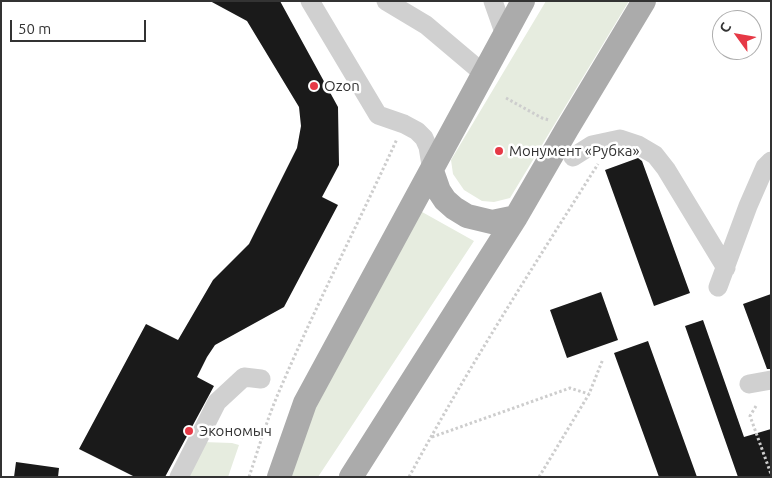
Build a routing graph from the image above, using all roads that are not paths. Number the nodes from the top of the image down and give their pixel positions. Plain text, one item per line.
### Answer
1 (310, 1) edge
2 (386, 1) edge
3 (493, 1) edge
4 (523, 1) edge
5 (643, 3) edge
6 (505, 35) junction
7 (484, 74) junction
8 (573, 157) dead end
9 (771, 161) edge
10 (432, 171) junction
11 (516, 217) junction
12 (726, 268) junction
13 (718, 287) dead end
14 (261, 379) dead end
15 (771, 380) edge
16 (749, 384) dead end
17 (179, 477) edge
18 (280, 477) edge
19 (351, 477) edge

1 - 10 street
2 - 7 street
3 - 6 street
4 - 6 main road
5 - 11 main road
6 - 7 main road
7 - 10 main road
8 - 12 street
9 - 12 street
10 - 11 main road
10 - 18 main road
11 - 19 main road
12 - 13 street
14 - 17 street
15 - 16 street

